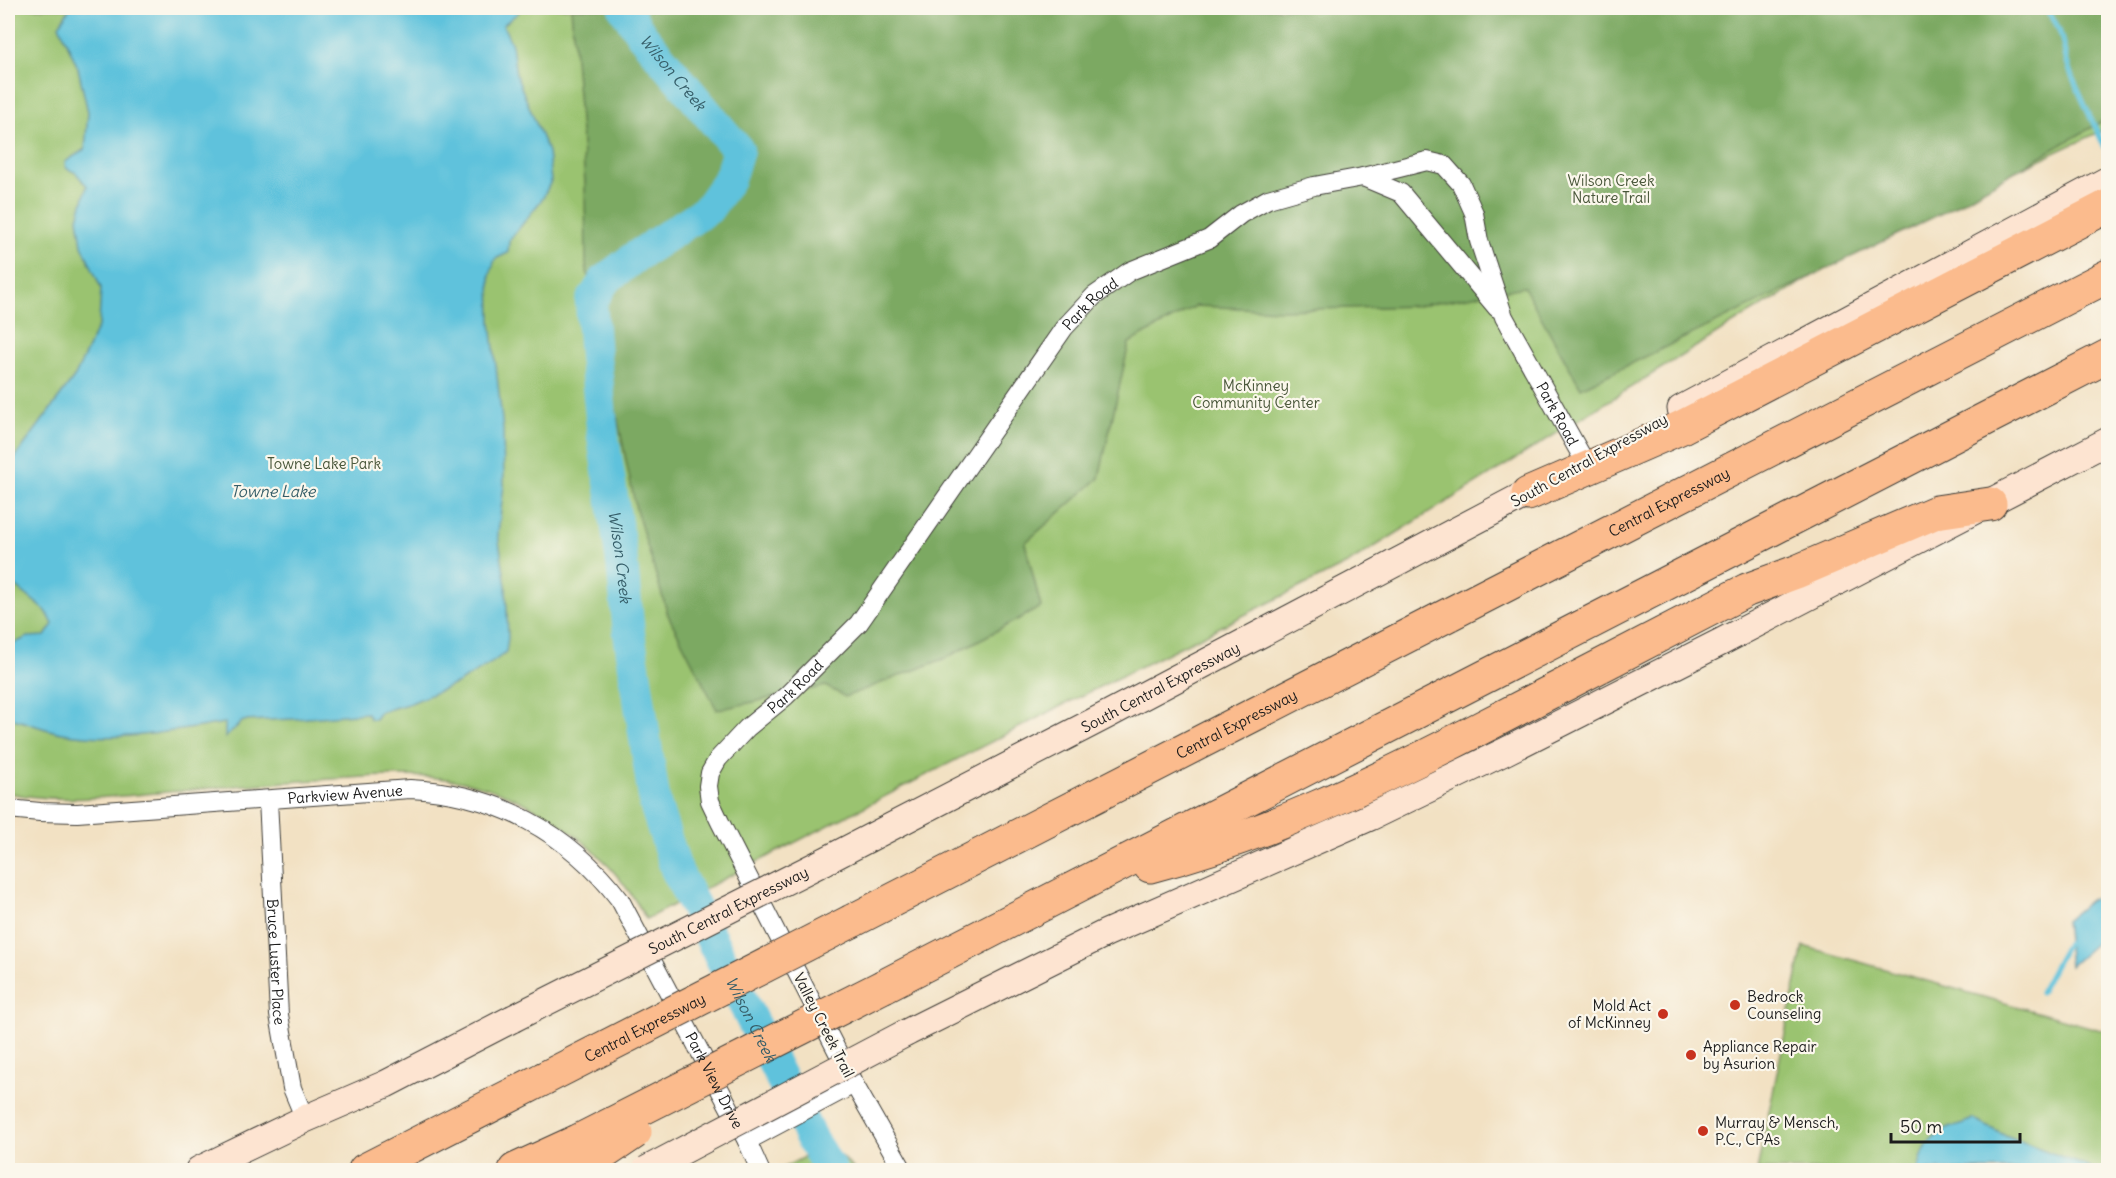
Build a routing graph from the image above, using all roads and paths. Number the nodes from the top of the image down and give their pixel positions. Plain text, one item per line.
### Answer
1 (1363, 177) junction
2 (2102, 196) edge
3 (2109, 276) edge
4 (1504, 316) junction
5 (2109, 356) edge
6 (2109, 441) edge
7 (1585, 462) junction
8 (1528, 494) junction
9 (1990, 504) junction
10 (268, 800) junction
11 (8, 808) edge
12 (749, 878) joint
13 (1085, 883) junction
14 (634, 924) joint
15 (854, 1084) junction
16 (305, 1119) junction
17 (747, 1141) junction
18 (580, 1159) edge
19 (199, 1170) edge
20 (365, 1170) edge
21 (515, 1170) edge
22 (646, 1170) edge
23 (760, 1170) edge
24 (903, 1170) edge

1 - 4 street
1 - 4 street, Park Road
1 - 12 street, Park Road
2 - 7 main road, South Central Expressway
2 - 8 highway
3 - 20 highway, Central Expressway, bridge
4 - 7 street, Park Road
5 - 13 highway
6 - 9 main road
7 - 8 main road, South Central Expressway
8 - 16 main road, South Central Expressway, bridge
9 - 13 highway
9 - 22 main road, bridge
10 - 11 street, Parkview Avenue
10 - 14 street, Parkview Avenue
10 - 16 street, Bruce Luster Place
12 - 15 street, Valley Creek Trail
13 - 18 highway, bridge
14 - 17 street, Park View Drive
15 - 17 street
15 - 24 street, Valley Creek Trail
16 - 19 main road, South Central Expressway
17 - 23 street, Park View Drive
18 - 21 highway

